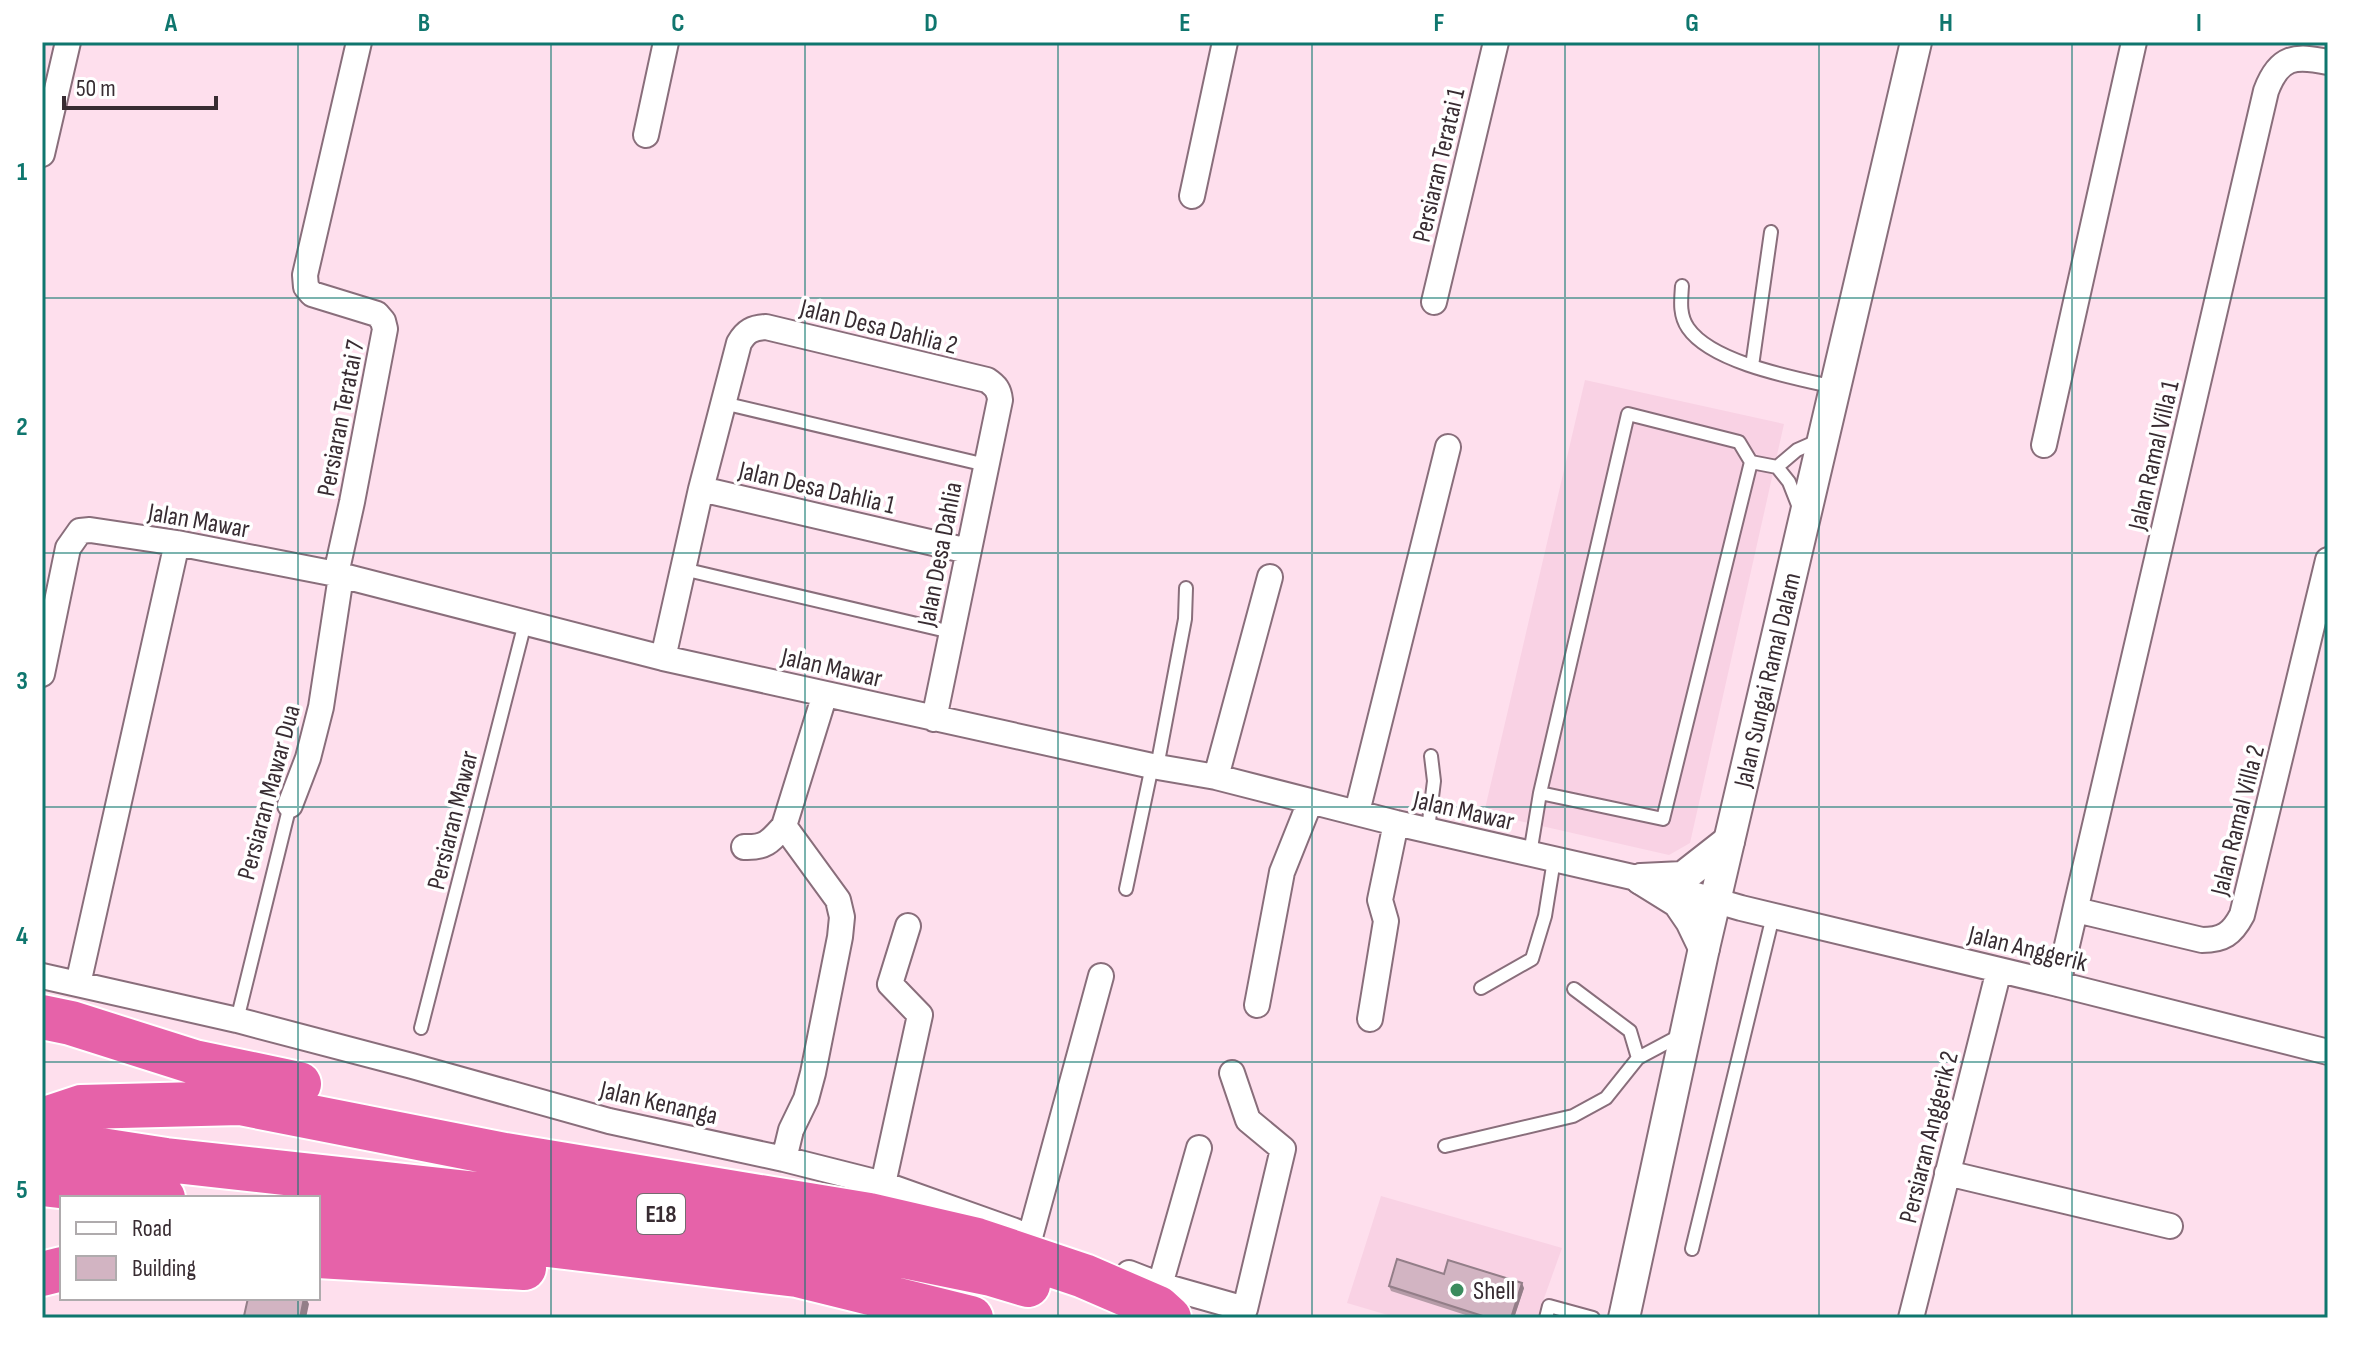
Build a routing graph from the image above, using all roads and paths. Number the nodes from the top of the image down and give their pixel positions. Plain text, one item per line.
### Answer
1 (68, 42) edge
2 (359, 42) edge
3 (666, 42) edge
4 (1225, 42) edge
5 (1496, 42) edge
6 (1916, 42) edge
7 (2134, 42) edge
8 (2328, 62) edge
9 (646, 135) dead end
10 (42, 154) edge
11 (1192, 196) dead end
12 (1771, 232) dead end
13 (1682, 286) dead end
14 (1434, 302) dead end
15 (1752, 366) junction
16 (1835, 387) junction
17 (1000, 400) joint
18 (723, 403) junction
19 (1823, 439) junction
20 (2044, 445) dead end
21 (1448, 447) dead end
22 (1751, 462) junction
23 (986, 465) junction
24 (1777, 467) junction
25 (701, 489) junction
26 (1804, 520) junction
27 (177, 543) junction
28 (968, 551) junction
29 (2328, 560) edge
30 (683, 569) junction
31 (338, 575) junction
32 (1270, 577) dead end
33 (1186, 588) dead end
34 (525, 623) junction
35 (951, 632) junction
36 (663, 658) junction
37 (42, 674) edge
38 (825, 694) junction
39 (934, 719) junction
40 (1431, 756) dead end
41 (1155, 766) junction
42 (1216, 777) junction
43 (1540, 793) junction
44 (1310, 802) junction
45 (290, 805) joint
46 (1357, 812) junction
47 (1396, 823) junction
48 (784, 826) junction
49 (1428, 829) junction
50 (1729, 841) junction
51 (744, 847) dead end
52 (1530, 854) junction
53 (1554, 860) junction
54 (1641, 879) junction
55 (1126, 889) dead end
56 (1715, 901) junction
57 (2076, 910) junction
58 (1773, 916) junction
59 (908, 926) dead end
60 (1704, 948) junction
61 (1999, 970) junction
62 (42, 976) edge
63 (1101, 976) dead end
64 (78, 984) junction
65 (2058, 984) junction
66 (1481, 988) dead end
67 (1574, 989) dead end
68 (1257, 1005) dead end
69 (42, 1017) edge
70 (1370, 1019) dead end
71 (237, 1020) junction
72 (421, 1028) dead end
73 (1686, 1033) junction
74 (2328, 1052) edge
75 (1638, 1058) junction
76 (1232, 1073) dead end
77 (42, 1120) edge
78 (42, 1141) edge
79 (1445, 1146) dead end
80 (1199, 1148) dead end
81 (784, 1159) junction
82 (1947, 1173) junction
83 (164, 1179) edge
84 (42, 1184) edge
85 (876, 1199) junction
86 (320, 1217) edge
87 (2170, 1226) dead end
88 (1030, 1237) junction
89 (1692, 1249) dead end
90 (320, 1256) edge
91 (665, 1259) junction
92 (1159, 1307) edge
93 (1247, 1314) edge
94 (971, 1318) edge
95 (1546, 1318) edge
96 (1593, 1318) edge
97 (1624, 1318) edge
98 (1911, 1318) edge

1 - 10 street
2 - 31 street, Persiaran Teratai 7
3 - 9 street
4 - 11 street
5 - 14 street, Persiaran Teratai 1
6 - 16 street, Jalan Sungai Ramal Dalam
7 - 20 street
8 - 57 street, Jalan Ramal Villa 1
12 - 15 lane
13 - 15 lane
15 - 16 lane
16 - 19 street, Jalan Sungai Ramal Dalam
17 - 18 street, Jalan Desa Dahlia 2
17 - 23 street, Jalan Desa Dahlia
18 - 23 lane
18 - 25 street
19 - 24 lane
19 - 26 street, Jalan Sungai Ramal Dalam
21 - 46 street
22 - 24 lane
22 - 43 lane
22 - 43 lane
23 - 28 street, Jalan Desa Dahlia
24 - 26 lane
25 - 28 street, Jalan Desa Dahlia 1
25 - 30 street
26 - 50 street, Jalan Sungai Ramal Dalam
27 - 31 street, Jalan Mawar
27 - 37 street, Jalan Mawar
27 - 64 street
28 - 35 street, Jalan Desa Dahlia
29 - 57 street, Jalan Ramal Villa 2
30 - 35 lane
30 - 36 street
31 - 34 street, Jalan Mawar
31 - 45 street, Persiaran Mawar Dua
32 - 42 street
33 - 41 lane
34 - 36 street, Jalan Mawar
34 - 72 lane, Persiaran Mawar
35 - 39 street, Jalan Desa Dahlia
36 - 38 street, Jalan Mawar
38 - 39 street, Jalan Mawar
38 - 48 street
39 - 41 street, Jalan Mawar
40 - 49 lane
41 - 42 street, Jalan Mawar
41 - 55 lane
42 - 44 street, Jalan Mawar
43 - 52 lane
44 - 46 street, Jalan Mawar
44 - 68 street
45 - 71 lane, Persiaran Mawar Dua
46 - 47 street, Jalan Mawar
47 - 49 street, Jalan Mawar
47 - 70 street
48 - 51 street
48 - 81 street
49 - 52 street, Jalan Mawar
50 - 54 street
50 - 56 street, Jalan Sungai Ramal Dalam
52 - 53 street, Jalan Mawar
53 - 54 street, Jalan Mawar
53 - 66 lane
54 - 56 street, Jalan Mawar
54 - 60 street
56 - 58 street, Jalan Anggerik
56 - 60 street, Jalan Sungai Ramal Dalam
57 - 65 street
58 - 61 street, Jalan Anggerik
58 - 89 lane
59 - 85 street
60 - 73 street, Jalan Sungai Ramal Dalam
61 - 65 street, Jalan Anggerik
61 - 82 street, Persiaran Anggerik 2
62 - 64 street, Jalan Kenanga
63 - 88 street
64 - 71 street, Jalan Kenanga
65 - 74 street, Jalan Anggerik
67 - 75 lane
69 - 85 highway
71 - 81 street, Jalan Kenanga
73 - 75 lane
73 - 97 street, Jalan Sungai Ramal Dalam
75 - 79 lane
76 - 93 street
77 - 85 highway, E18
78 - 83 highway, E18
80 - 92 street
81 - 85 street, Jalan Kenanga
82 - 87 street
82 - 98 street, Persiaran Anggerik 2
83 - 84 highway, E18
83 - 92 highway, E18
85 - 88 street, Jalan Kenanga
85 - 92 highway, E18
86 - 91 highway, E18
88 - 92 street, Jalan Kenanga
90 - 91 highway
91 - 94 highway, E18
92 - 93 street, Jalan Kenanga
95 - 96 lane

